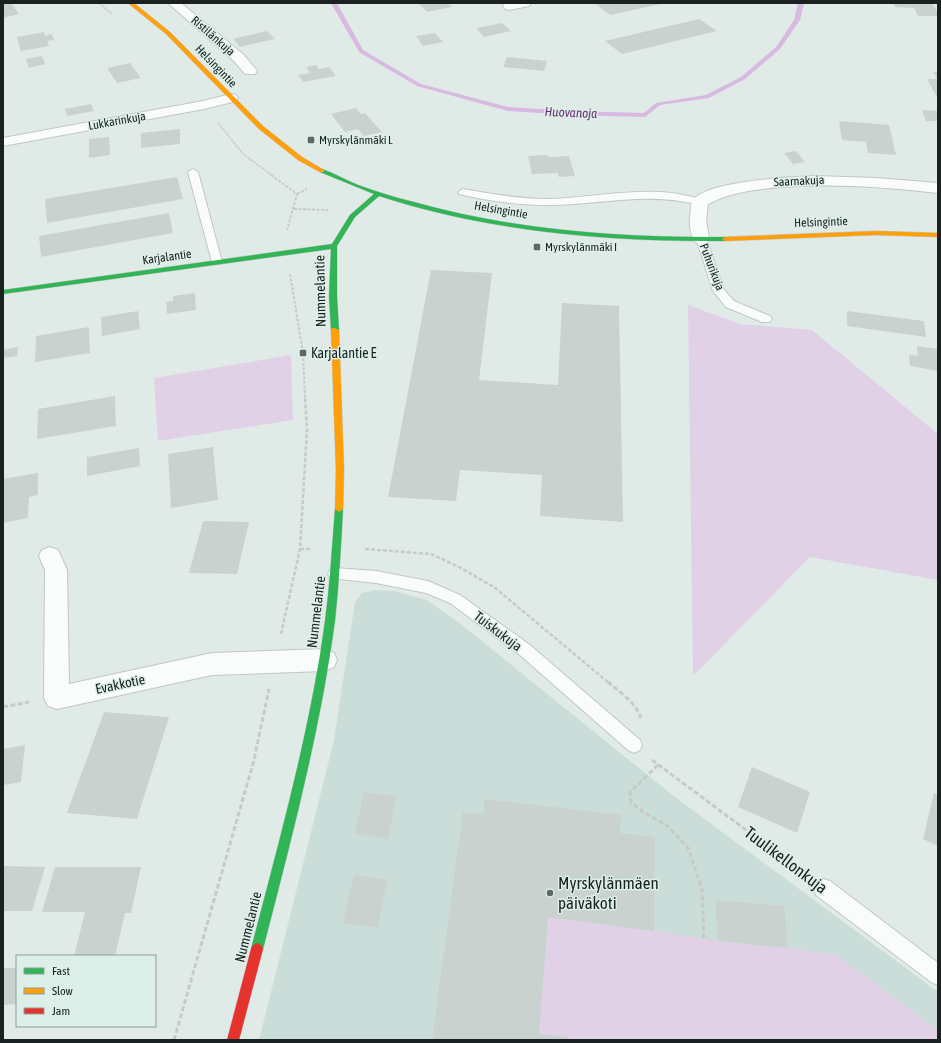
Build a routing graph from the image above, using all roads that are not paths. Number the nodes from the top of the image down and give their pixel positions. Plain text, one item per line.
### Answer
1 (131, 3) edge
2 (174, 3) edge
3 (525, 3) edge
4 (509, 6) dead end
5 (250, 72) dead end
6 (231, 98) junction
7 (3, 142) edge
8 (193, 172) dead end
9 (938, 188) edge
10 (462, 192) dead end
11 (378, 194) junction
12 (700, 202) junction
13 (938, 235) edge
14 (701, 238) junction
15 (334, 246) junction
16 (217, 262) junction
17 (3, 292) edge
18 (766, 319) dead end
19 (50, 556) dead end
20 (335, 574) junction
21 (324, 660) junction
22 (634, 745) road end
23 (823, 888) road end
24 (938, 975) edge
25 (233, 1040) edge

1 - 6 street, Helsingintie
2 - 5 street, Ristilänkuja
3 - 4 street
6 - 7 street, Lukkarinkuja
6 - 11 street, Helsingintie
8 - 16 lane
9 - 12 street, Saarnakuja
10 - 12 lane
11 - 14 street, Helsingintie
11 - 15 street, Nummelantie
12 - 14 street
13 - 14 street, Helsingintie
14 - 18 lane, Puhurikuja
15 - 16 street, Karjalantie
15 - 20 street, Nummelantie
16 - 17 street, Karjalantie
19 - 21 street, Evakkotie
20 - 21 street, Nummelantie
20 - 22 lane, Tuiskukuja
21 - 25 street, Nummelantie
23 - 24 lane, Tuulikellonkuja

